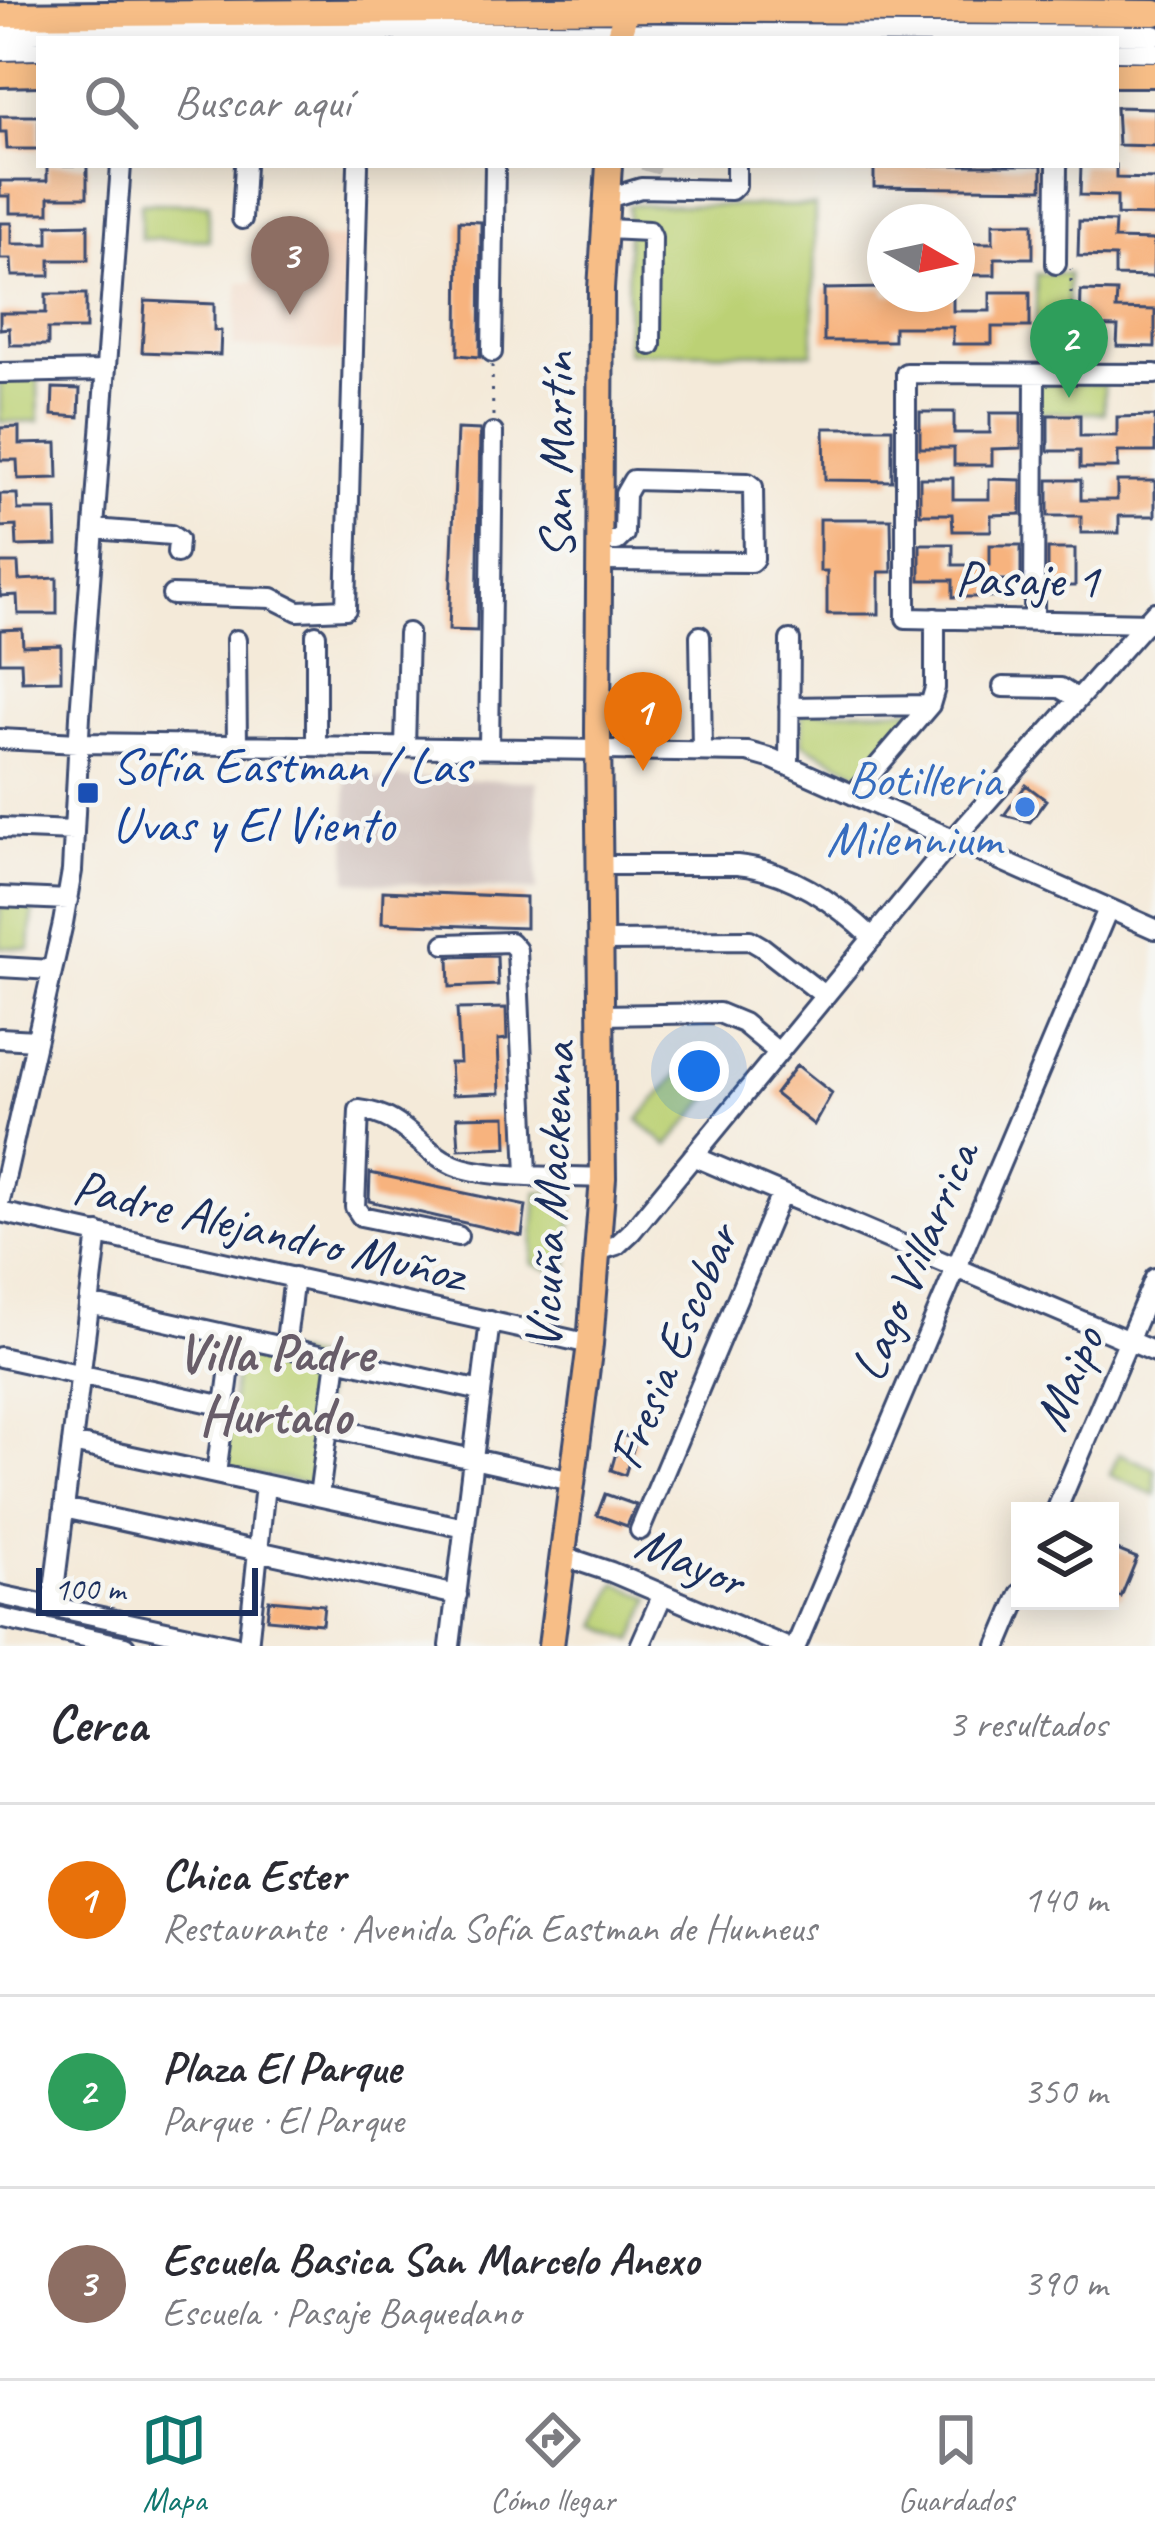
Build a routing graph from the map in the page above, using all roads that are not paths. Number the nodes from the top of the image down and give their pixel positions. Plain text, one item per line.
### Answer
1 (720, 4) edge
2 (786, 5) edge
3 (897, 5) edge
4 (207, 6) edge
5 (1001, 6) edge
6 (1155, 13) edge
7 (0, 15) edge
8 (136, 20) edge
9 (623, 20) edge
10 (0, 34) edge
11 (1155, 35) edge
12 (36, 50) edge
13 (0, 51) edge
14 (1119, 51) edge
15 (1155, 52) edge
16 (36, 73) edge
17 (0, 74) edge
18 (1119, 74) edge
19 (1155, 74) edge
20 (121, 168) edge
21 (245, 168) edge
22 (358, 168) edge
23 (495, 168) edge
24 (609, 168) edge
25 (736, 168) edge
26 (1057, 168) edge
27 (608, 199) junction
28 (242, 219) dead end
29 (606, 229) junction
30 (1056, 264) road end
31 (651, 345) dead end
32 (492, 352) road end
33 (105, 370) junction
34 (0, 373) edge
35 (1035, 374) junction
36 (1155, 374) edge
37 (493, 433) road end
38 (94, 529) junction
39 (600, 551) junction
40 (177, 553) dead end
41 (172, 595) dead end
42 (934, 618) junction
43 (1152, 619) edge
44 (1034, 620) junction
45 (408, 633) dead end
46 (316, 635) dead end
47 (700, 636) dead end
48 (236, 640) dead end
49 (790, 640) dead end
50 (1004, 687) dead end
51 (1078, 699) junction
52 (930, 705) junction
53 (789, 707) junction
54 (0, 739) edge
55 (78, 743) junction
56 (237, 745) junction
57 (316, 746) junction
58 (405, 747) junction
59 (489, 748) junction
60 (598, 748) junction
61 (701, 749) junction
62 (789, 766) junction
63 (853, 795) junction
64 (0, 827) edge
65 (74, 831) junction
66 (953, 840) junction
67 (600, 865) junction
68 (0, 897) edge
69 (68, 900) junction
70 (1108, 909) junction
71 (1155, 929) edge
72 (873, 938) junction
73 (601, 941) junction
74 (445, 944) dead end
75 (0, 967) edge
76 (52, 970) junction
77 (825, 996) junction
78 (602, 1015) junction
79 (0, 1039) edge
80 (36, 1040) junction
81 (778, 1052) junction
82 (693, 1156) junction
83 (527, 1174) junction
84 (603, 1178) junction
85 (1, 1192) edge
86 (781, 1193) junction
87 (0, 1211) edge
88 (98, 1233) junction
89 (458, 1236) dead end
90 (598, 1251) junction
91 (956, 1268) junction
92 (294, 1277) junction
93 (1155, 1278) edge
94 (89, 1304) junction
95 (490, 1321) junction
96 (234, 1336) junction
97 (1128, 1341) junction
98 (590, 1344) junction
99 (284, 1348) junction
100 (1155, 1352) edge
101 (0, 1357) edge
102 (337, 1359) junction
103 (80, 1374) junction
104 (482, 1391) junction
105 (225, 1406) junction
106 (328, 1427) junction
107 (72, 1442) junction
108 (473, 1459) junction
109 (216, 1474) junction
110 (572, 1481) junction
111 (265, 1485) junction
112 (319, 1496) junction
113 (1060, 1502) edge
114 (64, 1508) junction
115 (465, 1528) junction
116 (640, 1530) dead end
117 (258, 1551) junction
118 (563, 1556) junction
119 (663, 1594) junction
120 (0, 1595) edge
121 (457, 1595) junction
122 (31, 1601) junction
123 (52, 1606) junction
124 (1013, 1610) edge
125 (0, 1618) edge
126 (27, 1634) edge
127 (125, 1646) edge
128 (236, 1646) edge
129 (248, 1646) edge
130 (450, 1646) edge
131 (551, 1646) edge
132 (640, 1646) edge
133 (784, 1646) edge
134 (796, 1646) edge
135 (998, 1646) edge

1 - 2 main road
1 - 9 main road
2 - 3 main road
3 - 5 main road
4 - 8 main road
4 - 9 main road
5 - 6 main road
7 - 8 main road
8 - 9 street
8 - 10 street
9 - 11 street
12 - 13 street
14 - 15 street
16 - 17 main road
18 - 19 main road
20 - 33 street
21 - 28 street
22 - 41 street
23 - 32 street
24 - 27 main road, San Martín
25 - 27 street
26 - 30 street
27 - 29 main road, San Martín
29 - 31 street
29 - 39 main road, San Martín
33 - 34 street
33 - 38 street
35 - 36 street
35 - 42 street, Pasaje 1
35 - 44 street
37 - 59 street
38 - 40 street
38 - 55 street
39 - 39 street
39 - 60 main road, San Martín
42 - 44 street, Pasaje 1
42 - 52 street
43 - 44 street, Pasaje 1
43 - 51 street
45 - 58 street
46 - 57 street
47 - 61 street
48 - 56 street
49 - 53 street
50 - 51 street
51 - 66 street
52 - 53 street
52 - 63 street
53 - 62 street
54 - 55 street
55 - 56 street
55 - 65 street
56 - 57 street
57 - 58 street
58 - 59 street
59 - 60 street
60 - 61 street
60 - 67 main road, Vicuña Mackenna
61 - 62 street
62 - 63 street
63 - 66 street
64 - 65 street
65 - 69 street
66 - 70 street
66 - 72 street
67 - 72 street
67 - 73 main road, Vicuña Mackenna
68 - 69 street
69 - 76 street
70 - 71 street
70 - 91 street, Lago Villarrica
72 - 77 street
73 - 77 street
73 - 78 main road, Vicuña Mackenna
74 - 83 street
75 - 76 street
76 - 80 street
77 - 81 street
78 - 81 street
78 - 84 main road, Vicuña Mackenna
79 - 80 street
80 - 85 street
81 - 82 street
82 - 86 street
82 - 90 street
83 - 84 street
83 - 89 street
84 - 90 main road, Vicuña Mackenna
86 - 91 street
86 - 116 street, Fresia Escobar
87 - 88 street, Padre Alejandro Muñoz
88 - 92 street, Padre Alejandro Muñoz
88 - 94 street
90 - 98 main road, Vicuña Mackenna
91 - 97 street
91 - 134 street, Lago Villarrica
92 - 95 street, Padre Alejandro Muñoz
92 - 99 street
93 - 97 street, Maipo
94 - 96 street
94 - 103 street
95 - 98 street, Padre Alejandro Muñoz
95 - 104 street
96 - 99 street
96 - 105 street
97 - 100 street
97 - 113 street, Maipo
98 - 110 main road, Vicuña Mackenna
99 - 102 street
101 - 103 street
102 - 104 street
102 - 106 street
103 - 105 street
103 - 107 street
104 - 108 street
105 - 109 street
106 - 108 street
106 - 112 street
107 - 109 street
107 - 114 street
108 - 110 street
108 - 115 street
109 - 111 street
110 - 118 main road, Vicuña Mackenna
111 - 112 street
111 - 117 street
112 - 115 street
114 - 117 street
114 - 123 street
115 - 121 street
117 - 121 street
117 - 129 street
118 - 119 street, Mayor
118 - 131 main road, Vicuña Mackenna
119 - 132 street
119 - 133 street, Mayor
120 - 122 street
121 - 130 street
122 - 123 street
122 - 126 street
123 - 128 street
124 - 135 street
125 - 126 street
126 - 127 street

